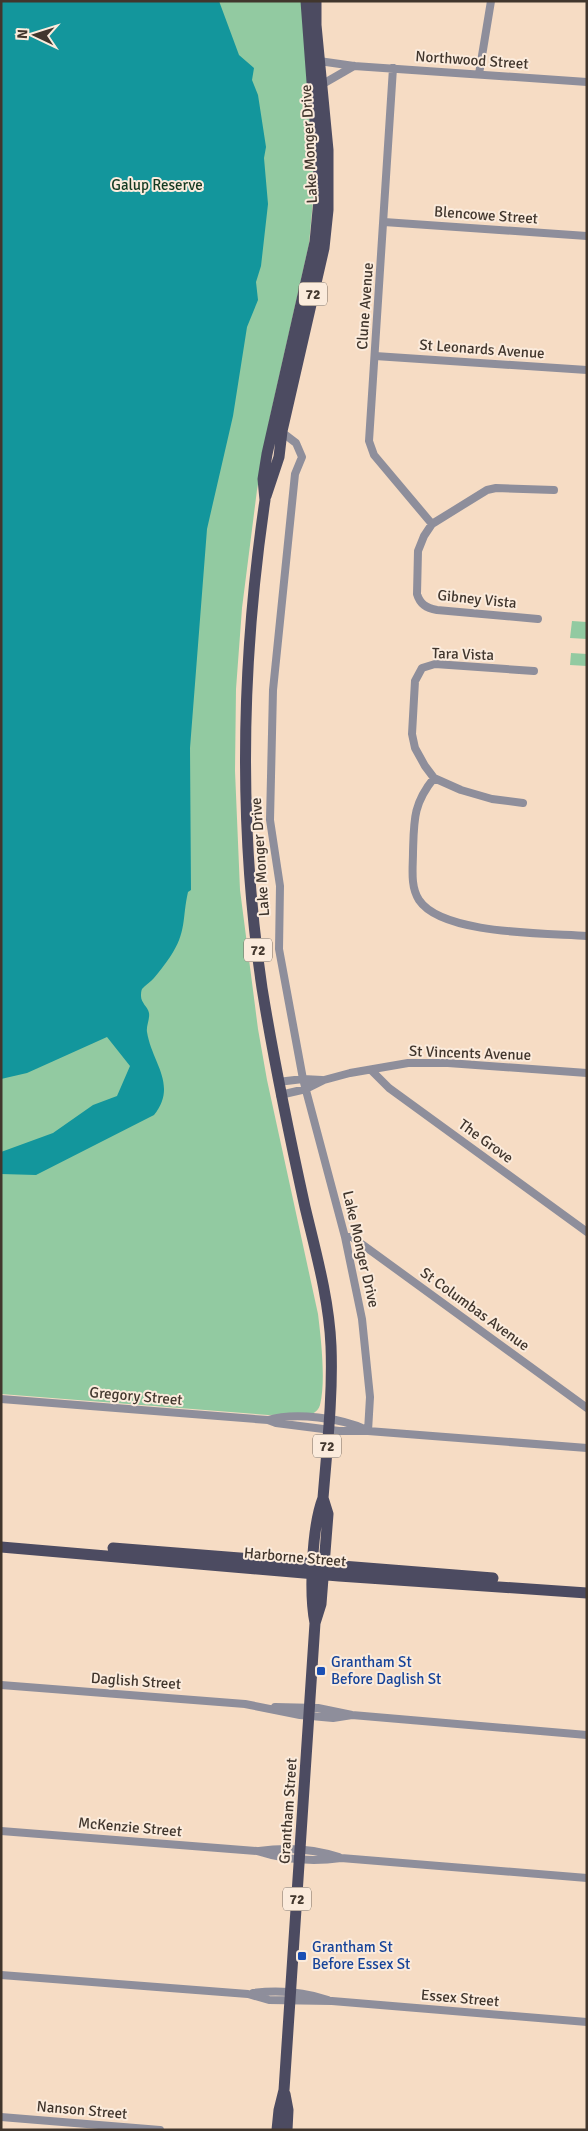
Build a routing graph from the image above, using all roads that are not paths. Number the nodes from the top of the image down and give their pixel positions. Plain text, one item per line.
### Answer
1 (306, 1) edge
2 (316, 1) edge
3 (490, 1) edge
4 (319, 61) junction
5 (354, 66) junction
6 (393, 68) junction
7 (479, 74) junction
8 (587, 82) edge
9 (321, 85) junction
10 (384, 222) junction
11 (587, 236) edge
12 (375, 356) junction
13 (587, 370) edge
14 (277, 429) junction
15 (554, 490) dead end
16 (432, 524) junction
17 (538, 619) dead end
18 (534, 671) dead end
19 (434, 778) junction
20 (523, 803) dead end
21 (587, 936) edge
22 (371, 1070) junction
23 (587, 1073) edge
24 (304, 1079) junction
25 (324, 1080) junction
26 (278, 1082) junction
27 (306, 1089) junction
28 (280, 1095) junction
29 (587, 1232) edge
30 (345, 1237) junction
31 (330, 1395) joint
32 (1, 1398) edge
33 (587, 1408) edge
34 (328, 1424) junction
35 (368, 1431) junction
36 (587, 1448) edge
37 (1, 1540) edge
38 (1, 1547) edge
39 (319, 1569) junction
40 (587, 1585) edge
41 (587, 1593) edge
42 (1, 1685) edge
43 (309, 1712) junction
44 (587, 1735) edge
45 (1, 1831) edge
46 (300, 1855) junction
47 (587, 1878) edge
48 (1, 1975) edge
49 (290, 1997) junction
50 (587, 2022) edge
51 (284, 2090) junction
52 (1, 2117) edge
53 (160, 2130) edge
54 (277, 2130) edge
55 (287, 2130) edge

1 - 14 main road, Lake Monger Drive / 72
2 - 4 main road, Lake Monger Drive / 72
3 - 7 street
4 - 5 street, Northwood Street
4 - 9 main road, Lake Monger Drive / 72
5 - 6 street, Northwood Street
5 - 9 street
6 - 7 street, Northwood Street
6 - 10 street, Clune Avenue
7 - 8 street, Northwood Street
9 - 14 main road, Lake Monger Drive / 72
10 - 11 street, Blencowe Street
10 - 12 street, Clune Avenue
12 - 13 street, St Leonards Avenue
12 - 16 street, Clune Avenue
14 - 24 street, Lake Monger Drive
14 - 26 main road, Lake Monger Drive / 72
15 - 16 street, Gibney Vista
16 - 17 street, Gibney Vista
18 - 19 street, Tara Vista
19 - 20 street
19 - 21 street
22 - 23 street, St Vincents Avenue
22 - 25 street, St Vincents Avenue
22 - 29 street, The Grove
24 - 25 street, St Vincents Avenue
24 - 26 street, St Vincents Avenue
24 - 27 street, Lake Monger Drive
25 - 27 street, St Vincents Avenue
26 - 28 main road, Lake Monger Drive / 72
27 - 28 street, St Vincents Avenue
27 - 30 street, Lake Monger Drive
28 - 31 main road, Lake Monger Drive / 72
30 - 33 street, St Columbas Avenue
30 - 35 street, Lake Monger Drive
31 - 34 main road, Grantham Street / 72
32 - 34 street, Gregory Street
34 - 35 street, Gregory Street
34 - 39 main road, Grantham Street / 72
35 - 36 street, Gregory Street
37 - 39 main road, Harborne Street
38 - 39 main road, Harborne Street
39 - 40 main road, Harborne Street
39 - 41 main road, Harborne Street
39 - 43 main road, Grantham Street / 72
42 - 43 street, Daglish Street
43 - 44 street, Daglish Street
43 - 46 main road, Grantham Street / 72
45 - 46 street, McKenzie Street
46 - 47 street, McKenzie Street
46 - 49 main road, Grantham Street / 72
48 - 49 street, Essex Street
49 - 50 street, Essex Street
49 - 51 main road, Grantham Street / 72
51 - 54 main road, Grantham Street / 72
51 - 55 main road, Grantham Street / 72
52 - 53 street, Nanson Street

